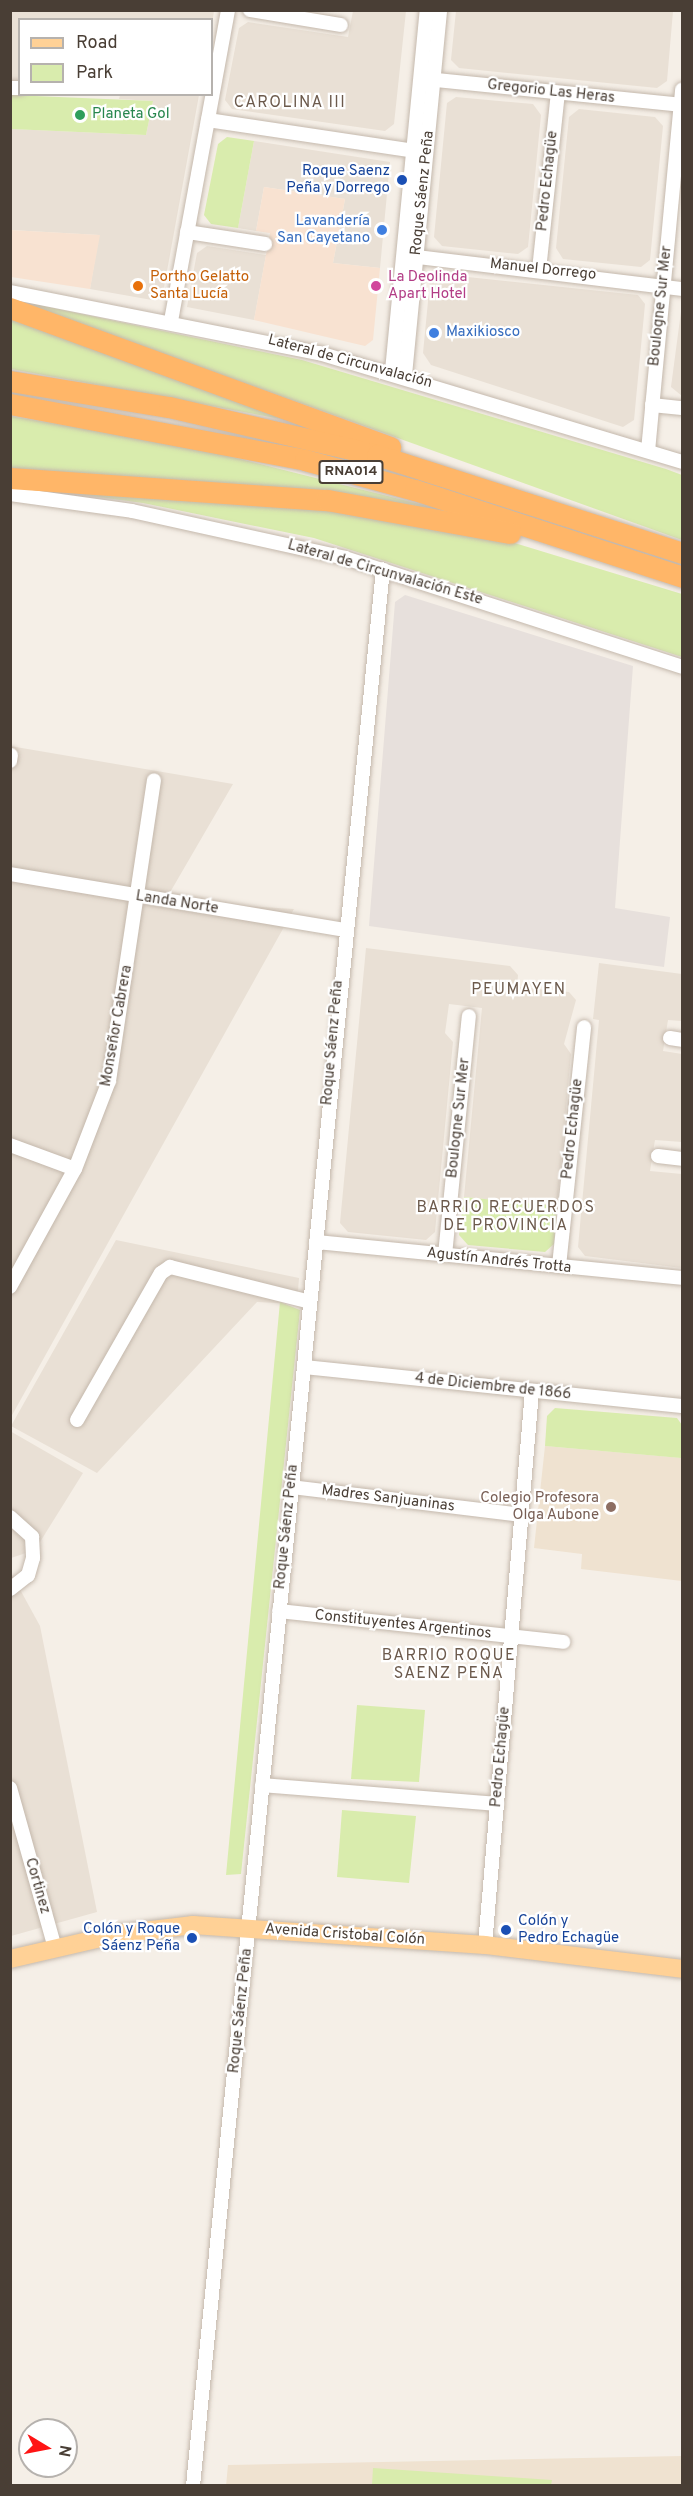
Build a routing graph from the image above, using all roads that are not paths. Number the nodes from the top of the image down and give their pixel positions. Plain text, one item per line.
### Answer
1 (228, 10) edge
2 (250, 10) edge
3 (427, 10) edge
4 (440, 10) edge
5 (341, 25) dead end
6 (427, 79) junction
7 (682, 90) edge
8 (213, 92) edge
9 (558, 93) junction
10 (212, 96) edge
11 (681, 105) junction
12 (208, 120) junction
13 (420, 152) junction
14 (679, 168) edge
15 (187, 232) junction
16 (265, 244) dead end
17 (410, 256) junction
18 (539, 270) junction
19 (663, 285) junction
20 (682, 289) edge
21 (10, 292) edge
22 (10, 308) edge
23 (171, 321) junction
24 (398, 373) junction
25 (10, 381) edge
26 (10, 404) edge
27 (652, 405) junction
28 (682, 408) edge
29 (648, 451) junction
30 (682, 462) edge
31 (10, 478) edge
32 (10, 494) edge
33 (510, 495) junction
34 (682, 553) edge
35 (651, 566) junction
36 (383, 569) junction
37 (682, 577) edge
38 (682, 667) edge
39 (154, 780) dead end
40 (10, 874) edge
41 (138, 897) junction
42 (343, 930) junction
43 (469, 1016) dead end
44 (584, 1027) dead end
45 (10, 1145) edge
46 (658, 1156) dead end
47 (682, 1159) edge
48 (75, 1169) junction
49 (316, 1242) junction
50 (445, 1255) junction
51 (559, 1266) junction
52 (682, 1278) edge
53 (10, 1287) edge
54 (310, 1302) junction
55 (304, 1367) junction
56 (532, 1390) junction
57 (682, 1406) edge
58 (77, 1420) dead end
59 (291, 1487) junction
60 (522, 1515) junction
61 (10, 1517) edge
62 (10, 1590) edge
63 (279, 1611) junction
64 (511, 1636) junction
65 (563, 1642) dead end
66 (262, 1785) junction
67 (10, 1788) edge
68 (497, 1804) junction
69 (25, 1844) junction
70 (10, 1848) edge
71 (249, 1928) junction
72 (485, 1945) junction
73 (55, 1948) junction
74 (10, 1959) edge
75 (682, 1969) edge
76 (193, 2486) edge

1 - 8 street
2 - 5 street
3 - 6 street, Roque Sáenz Peña
4 - 6 street, Roque Sáenz Peña
6 - 9 street, Gregorio Las Heras
6 - 13 street, Roque Sáenz Peña
7 - 11 street, Boulogne Sur Mer
9 - 11 street, Gregorio Las Heras
9 - 18 street, Pedro Echagüe
10 - 12 street
11 - 14 street, Boulogne Sur Mer
12 - 13 street
12 - 15 street
13 - 17 street, Roque Sáenz Peña
14 - 19 street, Boulogne Sur Mer
15 - 16 street
15 - 23 street
17 - 18 street, Manuel Dorrego
17 - 24 street, Roque Sáenz Peña
18 - 19 street, Manuel Dorrego
19 - 20 street, Manuel Dorrego
19 - 27 street, Boulogne Sur Mer
21 - 23 street, Lateral de Circunvalación
22 - 33 highway
23 - 24 street, Lateral de Circunvalación
24 - 29 street, Lateral de Circunvalación
25 - 33 highway, RNA014
26 - 35 highway, RNA014
27 - 28 street
27 - 29 street, Boulogne Sur Mer
29 - 30 street, Lateral de Circunvalación
31 - 35 highway
32 - 36 street, Lateral de Circunvalación Este
33 - 34 highway, RNA014
35 - 37 highway, RNA014
36 - 38 street, Lateral de Circunvalación Este
36 - 42 street, Roque Sáenz Peña
39 - 41 street, Monseñor Cabrera
40 - 41 street, Landa Norte
41 - 42 street, Landa Norte
41 - 48 street, Monseñor Cabrera
42 - 49 street, Roque Sáenz Peña
43 - 50 street, Boulogne Sur Mer
44 - 51 street, Pedro Echagüe
45 - 48 street
46 - 47 street
48 - 53 street, Monseñor Cabrera
49 - 50 street, Agustín Andrés Trotta
49 - 54 street, Roque Sáenz Peña
50 - 51 street, Agustín Andrés Trotta
51 - 52 street, Agustín Andrés Trotta
54 - 55 street, Roque Sáenz Peña
54 - 58 street
55 - 56 street, 4 de Diciembre de 1866
55 - 59 street, Roque Sáenz Peña
56 - 57 street, 4 de Diciembre de 1866
56 - 60 street, Pedro Echagüe
59 - 60 street, Madres Sanjuaninas
59 - 63 street, Roque Sáenz Peña
60 - 64 street, Pedro Echagüe
61 - 62 street
63 - 64 street, Constituyentes Argentinos
63 - 66 street, Roque Sáenz Peña
64 - 65 street, Constituyentes Argentinos
64 - 68 street, Pedro Echagüe
66 - 68 street
66 - 71 street, Roque Sáenz Peña
67 - 69 street, Cortinez
68 - 72 street, Pedro Echagüe
69 - 70 street
69 - 73 street, Cortinez
71 - 72 main road, Avenida Cristobal Colón
71 - 73 main road, Avenida Cristobal Colón
71 - 76 street, Roque Sáenz Peña
72 - 75 main road, Avenida Cristobal Colón
73 - 74 main road, Avenida Cristobal Colón

